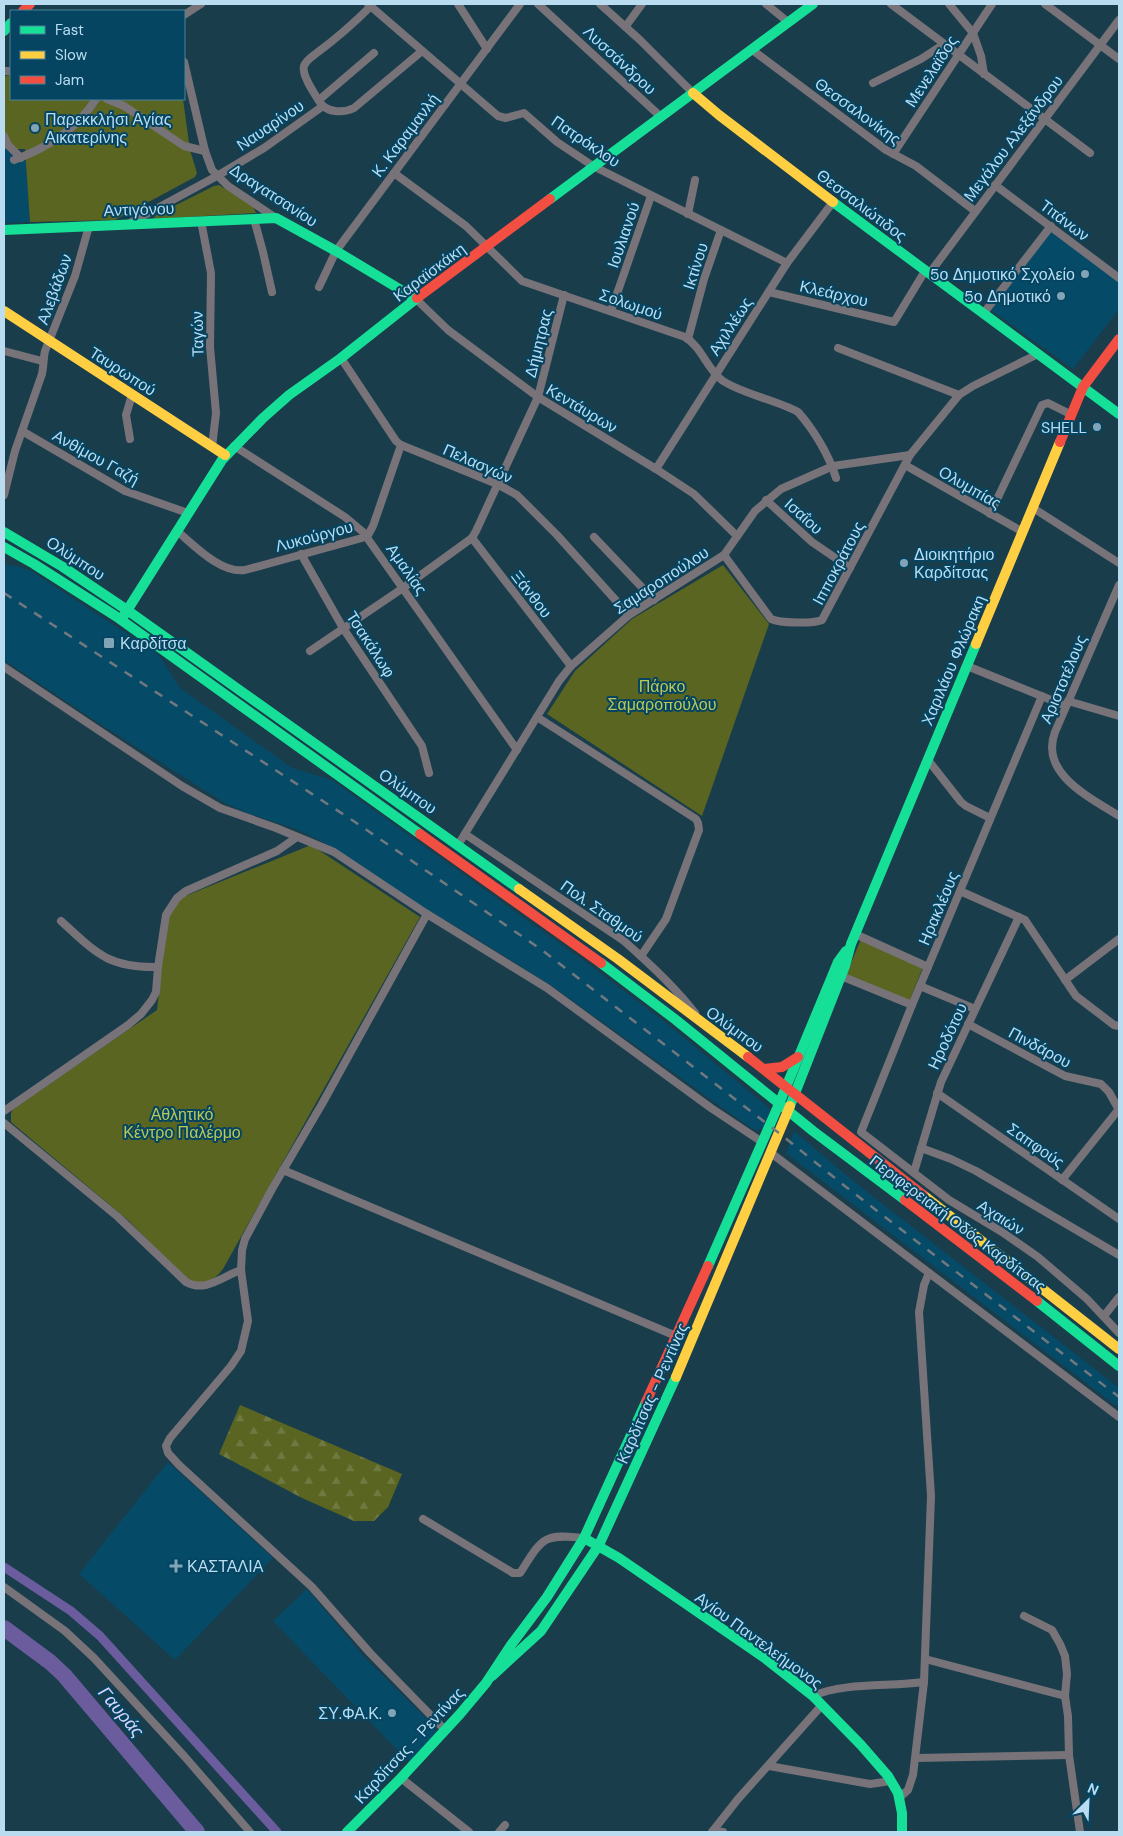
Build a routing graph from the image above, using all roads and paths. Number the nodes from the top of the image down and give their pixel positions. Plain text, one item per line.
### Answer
1 (458, 4) edge
2 (520, 4) edge
3 (538, 4) edge
4 (600, 4) edge
5 (642, 4) edge
6 (766, 4) edge
7 (813, 4) edge
8 (891, 4) edge
9 (949, 4) edge
10 (992, 4) edge
11 (1046, 4) edge
12 (197, 5) edge
13 (369, 5) edge
14 (185, 14) edge
15 (1119, 20) edge
16 (788, 22) junction
17 (626, 26) junction
18 (973, 33) junction
19 (944, 44) junction
20 (1100, 45) junction
21 (487, 49) junction
22 (751, 49) junction
23 (422, 51) junction
24 (374, 53) dead end
25 (958, 55) junction
26 (1119, 59) edge
27 (185, 66) edge
28 (985, 75) junction
29 (873, 83) dead end
30 (460, 84) junction
31 (693, 93) junction
32 (95, 100) edge
33 (109, 100) edge
34 (321, 103) junction
35 (660, 116) junction
36 (1045, 119) junction
37 (4, 136) edge
38 (205, 151) junction
39 (1090, 153) dead end
40 (893, 154) junction
41 (593, 166) junction
42 (394, 173) junction
43 (217, 176) junction
44 (695, 180) dead end
45 (995, 185) junction
46 (651, 196) junction
47 (833, 202) junction
48 (975, 211) junction
49 (688, 214) junction
50 (276, 218) junction
51 (254, 219) junction
52 (201, 221) junction
53 (127, 224) junction
54 (90, 226) junction
55 (1051, 226) junction
56 (4, 230) edge
57 (721, 230) junction
58 (488, 247) junction
59 (336, 251) junction
60 (788, 263) junction
61 (927, 272) junction
62 (1119, 278) edge
63 (319, 288) dead end
64 (272, 292) dead end
65 (769, 292) junction
66 (564, 295) junction
67 (416, 300) junction
68 (4, 311) edge
69 (611, 311) junction
70 (983, 314) junction
71 (894, 322) joint
72 (1119, 339) edge
73 (49, 340) junction
74 (688, 340) junction
75 (838, 348) dead end
76 (4, 351) edge
77 (1038, 354) junction
78 (341, 358) junction
79 (42, 361) junction
80 (716, 374) junction
81 (1083, 387) junction
82 (132, 395) junction
83 (959, 395) junction
84 (538, 397) junction
85 (1119, 414) edge
86 (1072, 415) junction
87 (22, 431) junction
88 (130, 439) dead end
89 (401, 445) junction
90 (234, 446) junction
91 (212, 447) junction
92 (225, 455) junction
93 (910, 455) junction
94 (905, 465) junction
95 (833, 466) junction
96 (656, 469) junction
97 (836, 478) dead end
98 (497, 484) junction
99 (4, 495) edge
100 (766, 500) junction
101 (1033, 508) junction
102 (188, 513) junction
103 (990, 514) junction
104 (177, 531) junction
105 (4, 532) edge
106 (1023, 532) junction
107 (366, 536) junction
108 (737, 536) junction
109 (594, 537) dead end
110 (472, 538) junction
111 (4, 547) edge
112 (301, 554) junction
113 (724, 555) junction
114 (1119, 563) edge
115 (850, 568) junction
116 (1119, 585) edge
117 (403, 588) junction
118 (654, 600) junction
119 (127, 610) junction
120 (629, 615) junction
121 (121, 620) junction
122 (343, 628) junction
123 (310, 651) dead end
124 (571, 666) junction
125 (967, 666) junction
126 (4, 667) edge
127 (1042, 696) junction
128 (1068, 703) junction
129 (1119, 716) edge
130 (536, 717) junction
131 (517, 750) junction
132 (928, 760) junction
133 (429, 773) dead end
134 (1119, 816) edge
135 (990, 818) junction
136 (465, 834) junction
137 (297, 837) junction
138 (458, 844) junction
139 (960, 891) junction
140 (427, 914) junction
141 (1019, 917) junction
142 (61, 921) dead end
143 (855, 934) junction
144 (1119, 939) edge
145 (851, 944) junction
146 (641, 956) junction
147 (158, 967) junction
148 (928, 967) junction
149 (841, 976) junction
150 (1065, 980) junction
151 (920, 986) junction
152 (912, 1006) junction
153 (975, 1009) junction
154 (968, 1024) junction
155 (705, 1026) junction
156 (1119, 1026) edge
157 (798, 1058) junction
158 (764, 1069) junction
159 (790, 1090) junction
160 (937, 1093) junction
161 (779, 1104) junction
162 (1119, 1109) edge
163 (4, 1112) edge
164 (787, 1112) junction
165 (4, 1123) edge
166 (862, 1132) joint
167 (762, 1142) junction
168 (921, 1148) junction
169 (771, 1153) junction
170 (284, 1170) junction
171 (914, 1172) junction
172 (1062, 1180) junction
173 (1119, 1219) edge
174 (1119, 1255) edge
175 (241, 1270) junction
176 (929, 1273) junction
177 (703, 1278) junction
178 (716, 1284) junction
179 (1119, 1297) edge
180 (1104, 1316) junction
181 (1119, 1333) edge
182 (676, 1336) junction
183 (1119, 1349) edge
184 (1119, 1366) edge
185 (1119, 1417) edge
186 (423, 1519) dead end
187 (584, 1538) junction
188 (599, 1545) junction
189 (4, 1587) edge
190 (1024, 1616) dead end
191 (925, 1659) junction
192 (492, 1676) junction
193 (924, 1682) junction
194 (813, 1696) junction
195 (1065, 1696) junction
196 (822, 1705) junction
197 (445, 1730) junction
198 (1069, 1755) junction
199 (916, 1758) junction
200 (769, 1766) junction
201 (402, 1778) junction
202 (891, 1781) junction
203 (899, 1798) junction
204 (505, 1825) dead end
205 (712, 1831) edge
206 (250, 1832) edge
207 (347, 1832) edge
208 (469, 1832) edge
209 (499, 1832) edge
210 (723, 1832) edge
211 (902, 1832) edge
212 (1080, 1832) edge

1 - 21 street
2 - 21 street, Κ. Καραμανλή
3 - 35 street, Λυσσάνδρου
4 - 17 street, Θεσσαλιώτιδος
5 - 17 street
6 - 16 street
7 - 16 main road, Καραϊσκάκη
8 - 19 street
9 - 18 street
10 - 18 street, Μενελαϊδος
11 - 20 street
12 - 14 street
13 - 23 street, Πατρόκλου
13 - 34 street
15 - 20 street, Μεγάλου Αλεξάνδρου
16 - 22 main road, Καραϊσκάκη
17 - 31 street, Θεσσαλιώτιδος
18 - 25 street, Μενελαϊδος
18 - 28 street
19 - 25 street
19 - 29 street
20 - 26 street
20 - 36 street, Μεγάλου Αλεξάνδρου
21 - 30 street, Κ. Καραμανλή
22 - 31 main road, Καραϊσκάκη
22 - 40 street, Θεσσαλονίκης
23 - 30 street, Πατρόκλου
23 - 34 street
24 - 34 street, Ναυαρίνου
25 - 28 street
25 - 40 street, Μενελαϊδος
27 - 38 street, Δραγατσανίου
28 - 36 street
30 - 41 street, Πατρόκλου
30 - 42 street, Κ. Καραμανλή
31 - 35 main road, Καραϊσκάκη
31 - 47 main road, Θεσσαλιώτιδος
32 - 37 street
33 - 38 street
34 - 43 street, Ναυαρίνου
35 - 41 main road, Καραϊσκάκη
36 - 39 street
36 - 45 street, Μεγάλου Αλεξάνδρου
38 - 43 street, Δραγατσανίου
40 - 48 street, Θεσσαλονίκης
41 - 46 street, Πατρόκλου
41 - 58 main road, Καραϊσκάκη
42 - 58 street, Σολωμού
42 - 59 street, Κ. Καραμανλή
43 - 50 street, Δραγατσανίου
43 - 53 street, Ναυαρίνου
44 - 49 street
45 - 48 street, Μεγάλου Αλεξάνδρου
45 - 55 street, Τιτάνων
46 - 49 street, Πατρόκλου
46 - 69 street, Ιουλιανού
47 - 60 street, Αχιλλέως
47 - 61 main road, Θεσσαλιώτιδος
48 - 61 street, Μεγάλου Αλεξάνδρου
49 - 57 street, Πατρόκλου
50 - 51 main road, Αντιγόνου
50 - 59 main road, Δραγατσανίου
51 - 52 main road, Αντιγόνου
51 - 64 street
52 - 53 main road, Αντιγόνου
52 - 91 street, Ταγών
53 - 54 main road, Αντιγόνου
54 - 56 main road, Αντιγόνου
54 - 73 street, Αλεβάδων
55 - 62 street, Τιτάνων
55 - 70 street
57 - 60 street, Πατρόκλου
57 - 74 street, Ικτίνου
58 - 66 street, Σολωμού
58 - 67 main road, Καραϊσκάκη
59 - 63 street, Κ. Καραμανλή
59 - 67 main road, Δραγατσανίου
60 - 65 street, Αχιλλέως
61 - 70 main road, Θεσσαλιώτιδος
61 - 71 street, Μεγάλου Αλεξάνδρου
65 - 71 street, Κλεάρχου
65 - 80 street, Αχιλλέως
66 - 69 street, Σολωμού
66 - 84 street, Δήμητρας
67 - 78 main road, Καραϊσκάκη
67 - 84 street, Κεντάυρων
68 - 73 main road, Ταυρωπού
69 - 74 street, Σολωμού
70 - 77 main road, Θεσσαλιώτιδος
72 - 81 main road, Χαριλάου Φλώρακη
73 - 79 street, Αλεβάδων
73 - 82 main road, Ταυρωπού
74 - 80 street, Σολωμού
75 - 83 street
76 - 79 street
77 - 81 main road, Θεσσαλιώτιδος
77 - 83 street
78 - 89 street, Πελασγών
78 - 90 main road, Καραϊσκάκη
79 - 87 street, Αλεβάδων
80 - 95 street, Σολωμού
80 - 96 street, Αχιλλέως
81 - 85 main road, Θεσσαλιώτιδος
81 - 86 main road, Χαριλάου Φλώρακη
82 - 88 street
82 - 91 main road, Ταυρωπού
83 - 93 street
84 - 96 street, Κεντάυρων
84 - 98 street, Δήμητρας
86 - 101 main road, Χαριλάου Φλώρακη
86 - 103 street
87 - 99 street, Αλεβάδων
87 - 102 street, Ανθίμου Γαζή
89 - 98 street, Πελασγών
89 - 107 street, Λυκούργου
90 - 92 main road, Καραϊσκάκη
90 - 107 street, Αμαλίας
91 - 92 main road, Ταυρωπού
92 - 102 main road, Καραϊσκάκη
93 - 94 street, Ιπποκράτους
93 - 95 street, Σαμαροπούλου
94 - 103 street, Ολυμπίας
94 - 115 street, Ιπποκράτους
95 - 97 street, Σολωμού
95 - 100 street, Σαμαροπούλου
96 - 108 street, Κεντάυρων
98 - 110 street, Δήμητρας
98 - 120 street, Πελασγών
100 - 108 street, Σαμαροπούλου
100 - 115 street, Ισαΐου
101 - 106 main road, Χαριλάου Φλώρακη
101 - 114 street
102 - 104 main road, Καραϊσκάκη
103 - 106 street, Ολυμπίας
104 - 112 street, Λυκούργου
104 - 119 main road, Καραϊσκάκη
105 - 119 main road, Ολύμπου
106 - 125 main road, Χαριλάου Φλώρακη
107 - 112 street, Λυκούργου
107 - 117 street, Αμαλίας
108 - 113 street, Σαμαροπούλου
109 - 118 street
110 - 117 street
110 - 124 street, Ξάνθου
111 - 121 main road, Ολύμπου
112 - 122 street, Τσακάλωφ
113 - 115 street, Ιπποκράτους
113 - 118 street, Σαμαροπούλου
116 - 128 street, Αριστοτέλους
117 - 122 street
117 - 131 street, Αμαλίας
118 - 120 street, Σαμαροπούλου
119 - 121 main road, Καραϊσκάκη
119 - 138 main road, Ολύμπου
120 - 124 street, Σαμαροπούλου
121 - 161 main road, Ολύμπου
122 - 123 street
122 - 133 street, Τσακάλωφ
124 - 130 street, Σαμαροπούλου
125 - 127 street
125 - 132 main road, Χαριλάου Φλώρακη
126 - 137 street
127 - 128 street
127 - 135 street, Ηρακλέους
128 - 129 street
128 - 134 street, Αριστοτέλους
130 - 131 street, Σαμαροπούλου
130 - 146 street, Πολ. Σταθμού
131 - 136 street, Σαμαροπούλου
132 - 135 street
132 - 143 main road, Χαριλάου Φλώρακη
135 - 139 street, Ηρακλέους
136 - 138 street, Σαμαροπούλου
136 - 146 street, Πολ. Σταθμού
137 - 140 street
137 - 147 street
138 - 155 main road, Ολύμπου
139 - 141 street
139 - 148 street, Ηρακλέους
140 - 167 street
140 - 170 street
141 - 150 street
141 - 153 street, Ηροδότου
142 - 147 street
143 - 145 main road, Χαριλάου Φλώρακη
143 - 148 street
144 - 150 street
145 - 149 main road, Χαριλάου Φλώρακη
145 - 157 main road, Χαριλάου Φλώρακη
146 - 155 street
147 - 163 street
148 - 151 street, Ηρακλέους
149 - 152 street
149 - 159 main road, Χαριλάου Φλώρακη
150 - 156 street
151 - 152 street, Ηρακλέους
151 - 153 street
152 - 166 street, Ηρακλέους
153 - 154 street, Ηροδότου
154 - 160 street, Ηροδότου
154 - 162 street, Πινδάρου
155 - 158 main road, Ολύμπου
157 - 158 main road
157 - 159 main road, Χαριλάου Φλώρακη
158 - 159 main road, Ολύμπου
159 - 161 main road, Καρδίτσας - Ρεντίνας
159 - 164 main road, Καρδίτσας - Ρεντίνας
159 - 183 main road, Περιφερειακή Οδός Καρδίτσας
160 - 168 street, Ηροδότου
160 - 172 street, Σαπφούς
161 - 164 main road, Περιφερειακή Οδός Καρδίτσας
161 - 167 main road, Καρδίτσας - Ρεντίνας
162 - 172 street
164 - 169 main road, Καρδίτσας - Ρεντίνας
164 - 184 main road, Περιφερειακή Οδός Καρδίτσας
165 - 175 street
166 - 171 street, Αχαιών
167 - 177 main road, Καρδίτσας - Ρεντίνας
168 - 171 street, Ηροδότου
168 - 174 street
169 - 176 street
169 - 178 main road, Καρδίτσας - Ρεντίνας
170 - 175 street
170 - 182 street
171 - 180 street, Αχαιών
172 - 173 street, Σαπφούς
175 - 197 street
176 - 185 street
176 - 191 street
177 - 178 main road
177 - 182 main road, Καρδίτσας - Ρεντίνας
178 - 188 main road, Καρδίτσας - Ρεντίνας
179 - 180 street
180 - 181 street, Αχαιών
182 - 187 main road, Καρδίτσας - Ρεντίνας
186 - 187 street
187 - 188 main road, Αγίου Παντελεήμονος
187 - 192 main road, Καρδίτσας - Ρεντίνας
188 - 192 main road, Καρδίτσας - Ρεντίνας
188 - 194 main road, Αγίου Παντελεήμονος
189 - 206 street
190 - 195 street
191 - 193 street
191 - 195 street
192 - 197 main road, Καρδίτσας - Ρεντίνας
193 - 194 street
193 - 199 street
194 - 196 main road, Αγίου Παντελεήμονος
195 - 198 street
196 - 200 street
196 - 202 main road, Αγίου Παντελεήμονος
197 - 201 main road, Καρδίτσας - Ρεντίνας
198 - 199 street
198 - 212 street
199 - 203 street
200 - 202 street
200 - 205 street
201 - 207 main road, Καρδίτσας - Ρεντίνας
201 - 208 street
202 - 203 main road, Αγίου Παντελεήμονος
203 - 211 main road, Αγίου Παντελεήμονος
204 - 209 street
205 - 210 street

